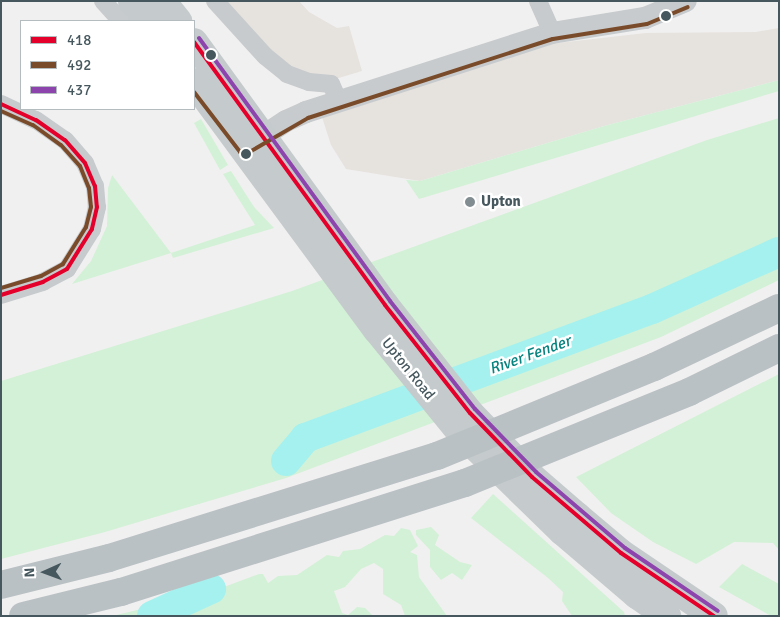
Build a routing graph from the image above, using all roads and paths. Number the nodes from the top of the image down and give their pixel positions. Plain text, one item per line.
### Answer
1 (103, 1) edge
2 (216, 1) edge
3 (538, 1) edge
4 (686, 1) edge
5 (145, 10) edge
6 (175, 20) edge
7 (552, 33) junction
8 (195, 44) edge
9 (195, 83) edge
10 (339, 102) junction
11 (1, 104) edge
12 (254, 142) junction
13 (1, 295) edge
14 (779, 308) edge
15 (779, 348) edge
16 (570, 524) junction
17 (1, 585) edge
18 (681, 607) edge
19 (23, 616) edge
20 (667, 616) edge
21 (714, 616) edge

1 - 5 street
2 - 10 street
3 - 7 street
4 - 7 street
5 - 6 main road
7 - 10 street
8 - 12 main road, Upton Road
9 - 12 main road, Upton Road
10 - 12 street
11 - 13 street
12 - 16 main road, Upton Road
14 - 17 highway
15 - 19 highway
16 - 18 main road, Upton Road
16 - 20 main road, Upton Road
18 - 21 main road, Upton Road

